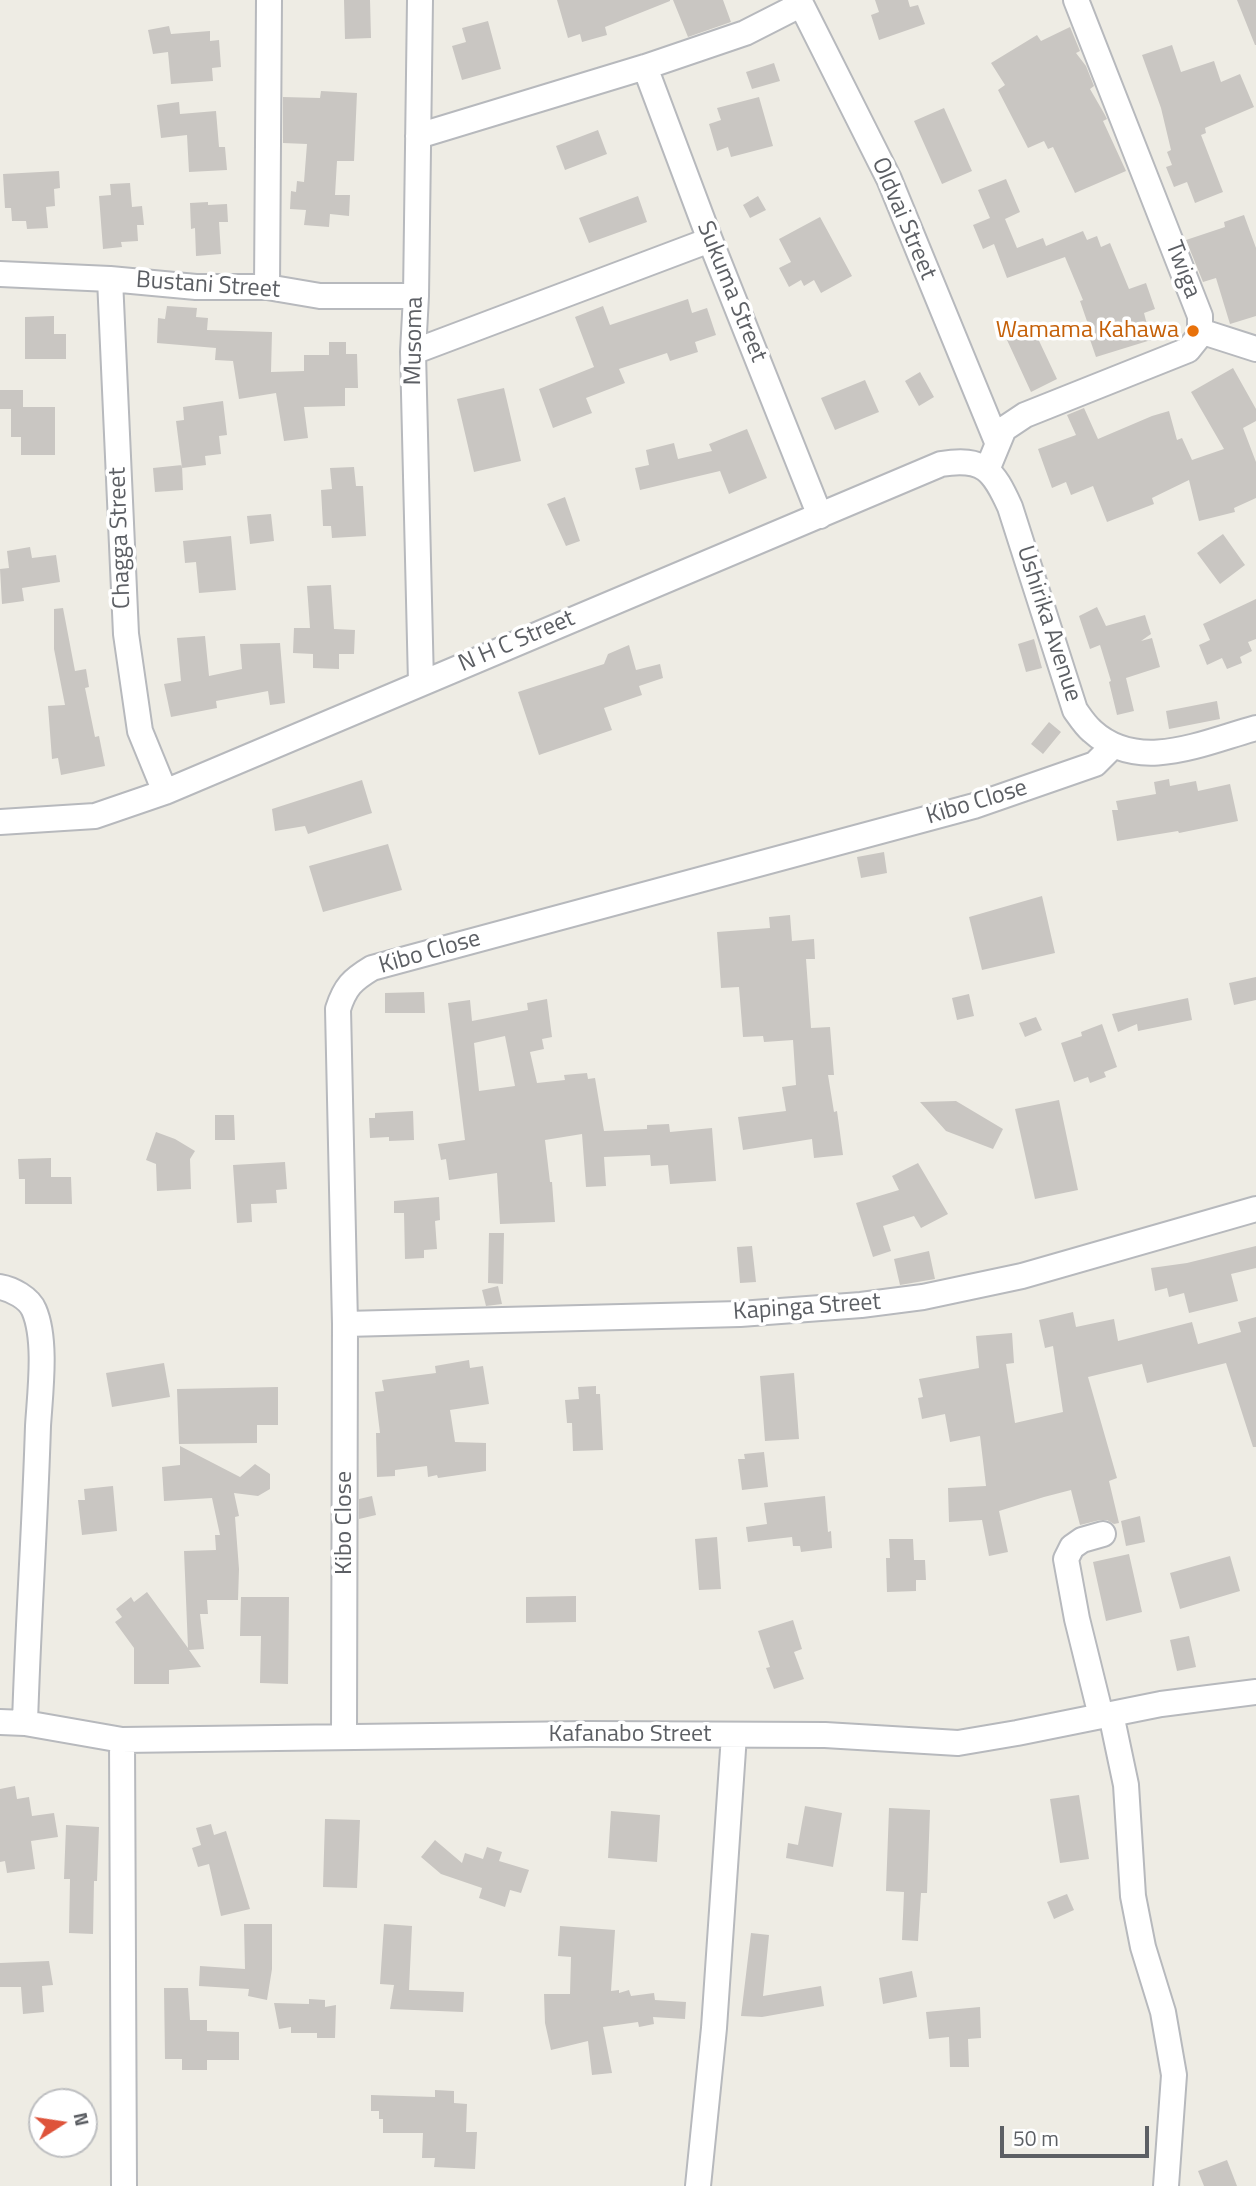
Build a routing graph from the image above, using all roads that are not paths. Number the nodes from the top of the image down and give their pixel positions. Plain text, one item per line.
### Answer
1 (269, 0) edge
2 (420, 0) edge
3 (1076, 0) edge
4 (800, 3) edge
5 (645, 67) junction
6 (418, 136) junction
7 (709, 240) junction
8 (0, 274) edge
9 (110, 279) junction
10 (267, 287) junction
11 (416, 296) junction
12 (1200, 335) junction
13 (1256, 349) edge
14 (413, 352) junction
15 (997, 442) junction
16 (987, 470) junction
17 (820, 516) junction
18 (421, 683) junction
19 (1256, 728) edge
20 (1113, 746) junction
21 (165, 792) junction
22 (0, 822) edge
23 (1256, 1209) edge
24 (0, 1287) edge
25 (345, 1324) junction
26 (1103, 1534) dead end
27 (1256, 1692) edge
28 (1106, 1715) junction
29 (0, 1722) edge
30 (25, 1723) junction
31 (734, 1735) junction
32 (344, 1736) junction
33 (122, 1740) junction
34 (124, 2186) edge
35 (698, 2186) edge
36 (1166, 2186) edge

1 - 10 street
2 - 6 street, Musoma
3 - 12 street, Twiga
4 - 5 street
4 - 15 street, Oldvai Street
5 - 6 street
5 - 7 street, Sukuma Street
6 - 11 street, Musoma
7 - 14 street
7 - 17 street, Sukuma Street
8 - 9 street, Bustani Street
9 - 10 street, Bustani Street
9 - 21 street, Chagga Street
10 - 11 street, Bustani Street
11 - 14 street, Musoma
12 - 13 street
12 - 15 street
14 - 18 street, Musoma
15 - 16 street
16 - 17 street, N H C Street
16 - 20 street, Ushirika Avenue
17 - 18 street, N H C Street
18 - 21 street, N H C Street
19 - 20 street, Ushirika Avenue
20 - 25 street, Kibo Close
21 - 22 street, N H C Street
23 - 25 street, Kapinga Street
24 - 30 street
25 - 32 street, Kibo Close
26 - 28 street
27 - 28 street, Kafanabo Street
28 - 31 street, Kafanabo Street
28 - 36 street
29 - 30 street, Kafanabo Street
30 - 33 street, Kafanabo Street
31 - 32 street, Kafanabo Street
31 - 35 street
32 - 33 street, Kafanabo Street
33 - 34 street

